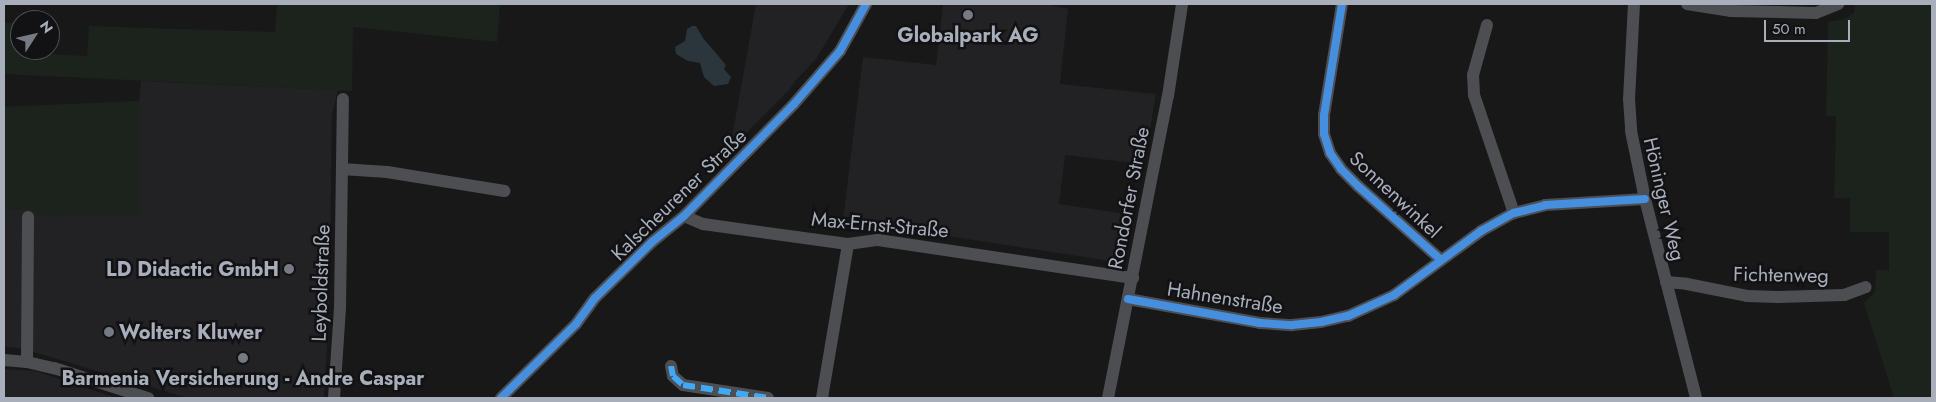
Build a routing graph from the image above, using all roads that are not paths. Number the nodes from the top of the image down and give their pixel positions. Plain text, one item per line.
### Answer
1 (866, 4) edge
2 (1182, 4) edge
3 (1342, 4) edge
4 (1634, 4) edge
5 (1687, 4) edge
6 (1838, 4) edge
7 (1487, 25) dead end
8 (343, 99) dead end
9 (342, 169) junction
10 (504, 192) dead end
11 (1645, 199) junction
12 (1514, 213) junction
13 (684, 216) junction
14 (28, 217) dead end
15 (848, 244) junction
16 (1441, 260) junction
17 (1133, 278) junction
18 (1666, 282) junction
19 (1866, 287) dead end
20 (1128, 299) junction
21 (4, 360) edge
22 (27, 362) junction
23 (671, 366) dead end
24 (148, 398) edge
25 (334, 398) edge
26 (501, 398) edge
27 (768, 398) edge
28 (822, 398) edge
29 (1108, 398) edge
30 (1696, 398) edge

1 - 13 street, Kalscheurener Straße
2 - 17 street, Rondorfer Straße
3 - 16 street, Sonnenwinkel
4 - 11 street, Höninger Weg
5 - 6 street
7 - 12 street
8 - 9 street, Leyboldstraße
9 - 10 street
9 - 25 street, Leyboldstraße
11 - 12 street, Hahnenstraße
11 - 18 street, Höninger Weg
12 - 16 street, Hahnenstraße
13 - 15 street, Max-Ernst-Straße
13 - 26 street, Kalscheurener Straße
14 - 22 street
15 - 17 street, Max-Ernst-Straße
15 - 28 street
16 - 20 street, Hahnenstraße
17 - 20 street, Rondorfer Straße
18 - 19 street, Fichtenweg
18 - 30 street, Höninger Weg
20 - 29 street, Rondorfer Straße
21 - 22 street
22 - 24 street
23 - 27 street

